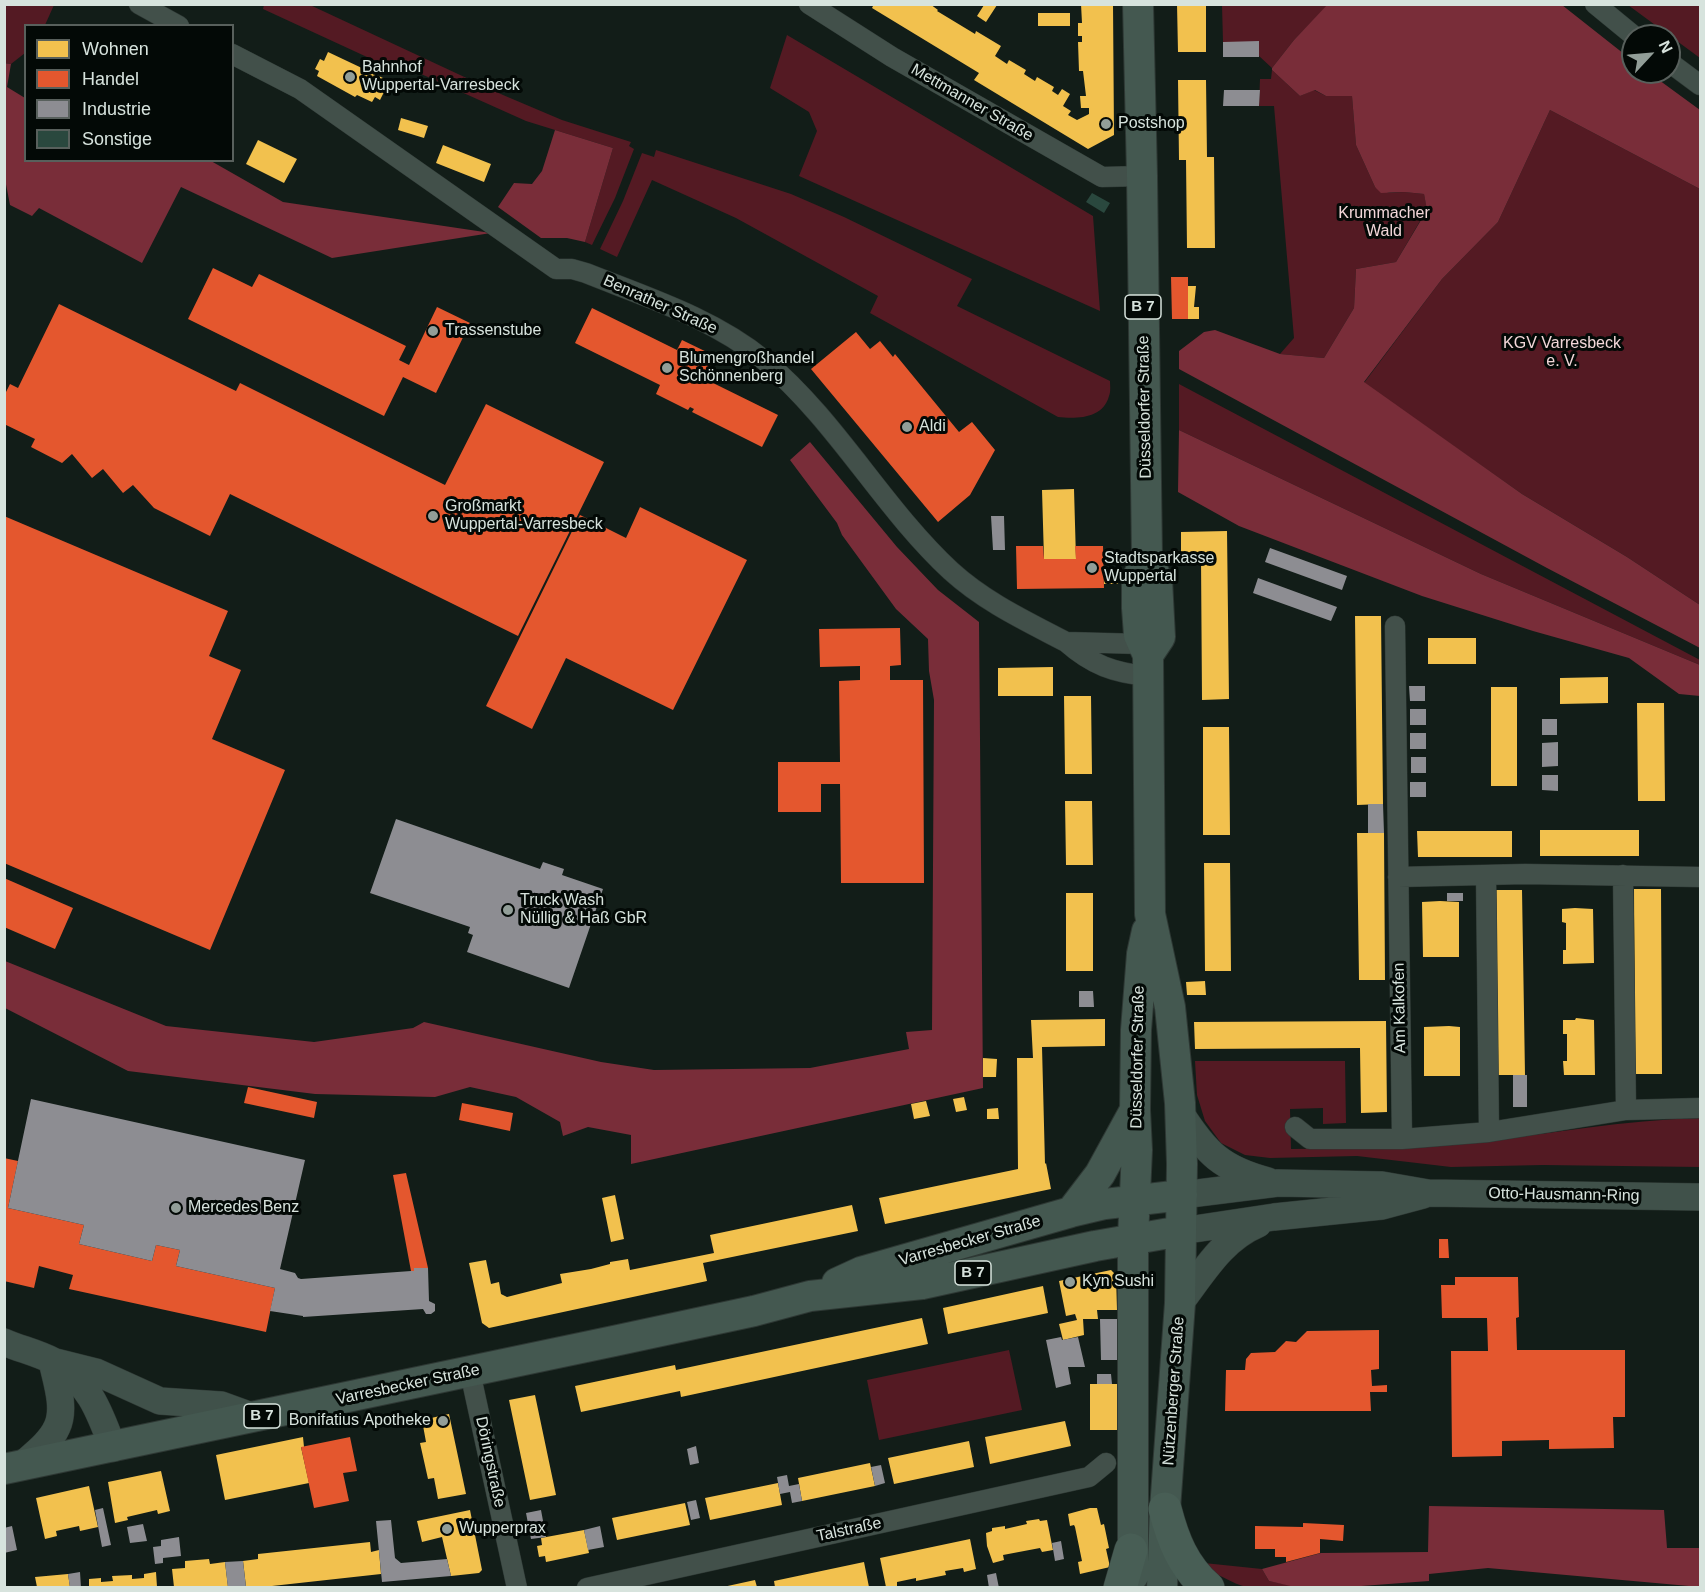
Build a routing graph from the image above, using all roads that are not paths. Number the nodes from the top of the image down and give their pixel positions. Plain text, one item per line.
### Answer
1 (139, 4) edge
2 (809, 4) edge
3 (1138, 4) edge
4 (1595, 4) edge
5 (175, 24) edge
6 (1621, 25) edge
7 (234, 55) edge
8 (1681, 71) edge
9 (1701, 85) edge
10 (1142, 176) junction
11 (1395, 626) dead end
12 (1066, 642) junction
13 (1146, 658) junction
14 (1486, 875) junction
15 (1623, 875) junction
16 (1398, 877) junction
17 (1701, 877) edge
18 (1150, 914) junction
19 (1701, 1108) edge
20 (1135, 1110) junction
21 (1626, 1110) junction
22 (1181, 1114) junction
23 (1295, 1127) dead end
24 (1489, 1132) junction
25 (1402, 1138) junction
26 (1278, 1183) junction
27 (1428, 1193) junction
28 (1182, 1195) junction
29 (1701, 1197) edge
30 (1135, 1200) junction
31 (1071, 1212) junction
32 (1274, 1217) junction
33 (1181, 1231) junction
34 (1133, 1238) junction
35 (810, 1296) junction
36 (1180, 1303) junction
37 (4, 1342) edge
38 (52, 1361) junction
39 (470, 1372) junction
40 (254, 1417) junction
41 (113, 1448) junction
42 (1106, 1462) dead end
43 (13, 1468) edge
44 (1165, 1509) junction
45 (1131, 1550) junction
46 (517, 1587) edge
47 (587, 1587) edge
48 (1120, 1587) edge
49 (1133, 1587) edge
50 (1162, 1587) edge
51 (1208, 1587) edge

1 - 5 street
2 - 10 street, Mettmanner Straße
3 - 10 main road, Düsseldorfer Straße / B 7
4 - 6 street
7 - 12 street, Benrather Straße
8 - 9 street
10 - 13 main road, Düsseldorfer Straße / B 7
11 - 16 street, Am Kalkofen
12 - 13 street, Benrather Straße
12 - 13 street, Benrather Straße
13 - 18 main road, Düsseldorfer Straße / B 7
14 - 15 street
14 - 16 street
14 - 24 street
15 - 17 street
15 - 21 street
16 - 25 street, Am Kalkofen
18 - 20 main road, Düsseldorfer Straße / B 7
18 - 22 main road, Düsseldorfer Straße / B 7
19 - 21 street
20 - 30 main road, Düsseldorfer Straße / B 7
20 - 31 main road, B 7
21 - 24 street
22 - 26 street
22 - 28 main road, Düsseldorfer Straße / B 7
23 - 25 street
24 - 25 street
26 - 27 street, Otto-Hausmann-Ring
26 - 28 street, Otto-Hausmann-Ring
27 - 29 street, Otto-Hausmann-Ring
27 - 32 street, Otto-Hausmann-Ring
28 - 30 main road, B 7
28 - 33 main road, Nützenberger Straße
30 - 31 main road, Varresbecker Straße / B 7
30 - 34 main road
31 - 35 main road, Varresbecker Straße / B 7
32 - 33 street, Otto-Hausmann-Ring
32 - 36 street
33 - 34 main road, B 7
33 - 36 main road, Nützenberger Straße
34 - 35 main road, Varresbecker Straße / B 7
34 - 45 main road
35 - 39 main road, Varresbecker Straße / B 7
36 - 44 main road, Nützenberger Straße
37 - 38 street
38 - 40 street
38 - 41 street
38 - 43 street
39 - 40 main road, Varresbecker Straße / B 7
39 - 46 street, Döringstraße
40 - 41 main road, Varresbecker Straße / B 7
41 - 43 main road, Varresbecker Straße / B 7
42 - 47 street, Talstraße
44 - 50 main road, Nützenberger Straße
44 - 51 highway
45 - 48 highway
45 - 49 main road

